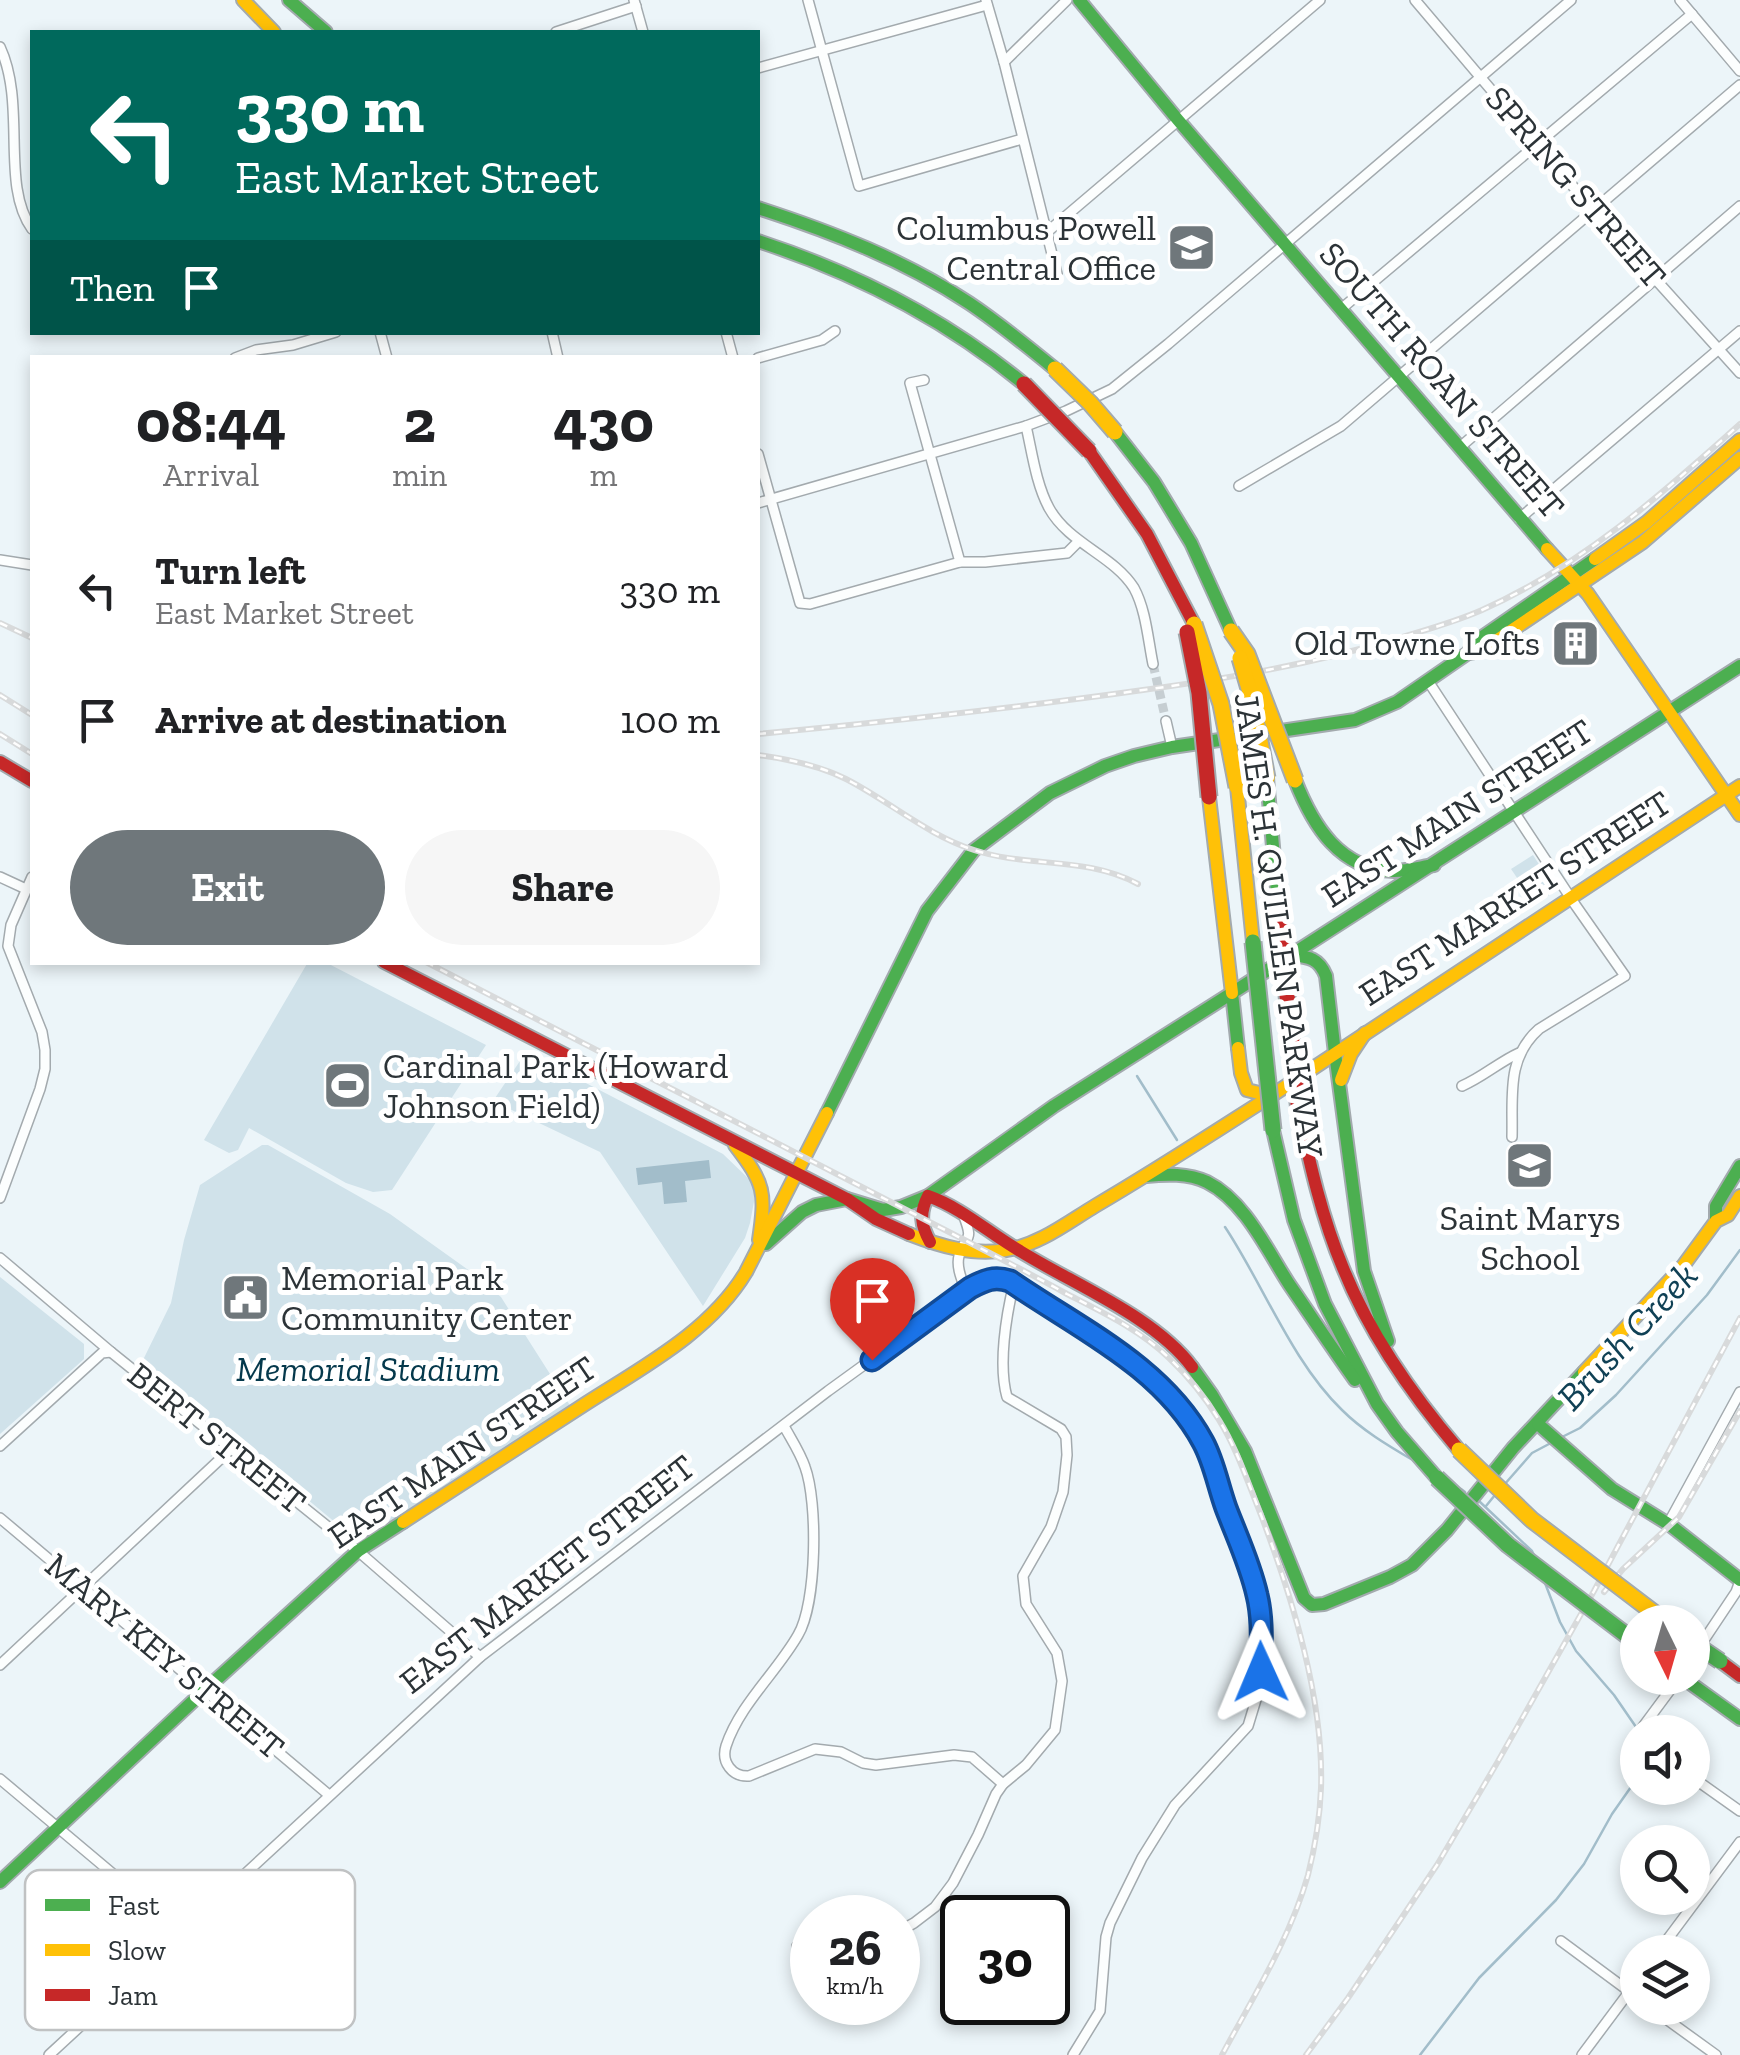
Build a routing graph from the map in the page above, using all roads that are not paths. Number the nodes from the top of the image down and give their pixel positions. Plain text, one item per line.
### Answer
1 (243, 0) edge
2 (289, 0) edge
3 (808, 0) edge
4 (1067, 0) edge
5 (1079, 0) edge
6 (1320, 0) edge
7 (1414, 0) edge
8 (1571, 0) edge
9 (1680, 0) edge
10 (986, 2) edge
11 (635, 3) edge
12 (1692, 14) junction
13 (272, 30) edge
14 (324, 30) edge
15 (561, 30) edge
16 (642, 30) edge
17 (0, 47) edge
18 (822, 51) junction
19 (1004, 62) junction
20 (760, 67) edge
21 (1740, 71) edge
22 (1480, 78) junction
23 (1740, 85) edge
24 (1178, 120) junction
25 (1022, 139) junction
26 (1536, 144) junction
27 (1740, 206) edge
28 (760, 209) edge
29 (1594, 210) junction
30 (30, 227) edge
31 (1046, 233) junction
32 (760, 242) edge
33 (1285, 243) junction
34 (1057, 274) dead end
35 (1655, 279) junction
36 (1341, 310) junction
37 (835, 331) dead end
38 (1740, 331) edge
39 (326, 335) edge
40 (293, 345) junction
41 (1719, 349) junction
42 (243, 355) edge
43 (295, 355) edge
44 (760, 357) edge
45 (1740, 373) edge
46 (1398, 377) junction
47 (924, 380) dead end
48 (1026, 426) junction
49 (1740, 440) edge
50 (1459, 448) junction
51 (928, 452) junction
52 (1740, 458) edge
53 (760, 462) edge
54 (1240, 486) dead end
55 (769, 500) junction
56 (760, 502) edge
57 (1520, 518) junction
58 (1079, 541) junction
59 (0, 560) edge
60 (960, 562) junction
61 (30, 564) edge
62 (1576, 581) junction
63 (1190, 628) junction
64 (1231, 631) junction
65 (1153, 664) tunnel mouth
66 (1740, 666) edge
67 (1428, 680) junction
68 (1670, 712) junction
69 (1166, 721) tunnel mouth
70 (1172, 747) junction
71 (0, 762) edge
72 (30, 780) edge
73 (1733, 790) edge
74 (1515, 812) junction
75 (1740, 814) edge
76 (1434, 864) junction
77 (0, 876) edge
78 (30, 882) edge
79 (26, 889) junction
80 (1571, 898) junction
81 (1291, 955) junction
82 (390, 965) edge
83 (1232, 993) junction
84 (1365, 1033) junction
85 (1335, 1053) junction
86 (1519, 1053) junction
87 (1462, 1086) dead end
88 (1340, 1088) junction
89 (1271, 1096) junction
90 (1512, 1137) dead end
91 (732, 1142) junction
92 (1740, 1166) edge
93 (796, 1174) junction
94 (1146, 1176) junction
95 (928, 1196) junction
96 (1740, 1196) edge
97 (0, 1198) edge
98 (847, 1199) junction
99 (962, 1212) junction
100 (1716, 1220) junction
101 (930, 1242) junction
102 (1018, 1250) junction
103 (757, 1252) junction
104 (960, 1252) junction
105 (0, 1258) edge
106 (1014, 1283) junction
107 (968, 1289) junction
108 (111, 1352) junction
109 (1396, 1364) junction
110 (1740, 1392) edge
111 (1377, 1404) junction
112 (784, 1426) junction
113 (1542, 1428) junction
114 (0, 1446) edge
115 (231, 1450) junction
116 (0, 1518) edge
117 (1668, 1524) junction
118 (358, 1552) junction
119 (1740, 1581) edge
120 (84, 1587) junction
121 (1643, 1605) edge
122 (1620, 1631) edge
123 (1710, 1631) edge
124 (1710, 1654) edge
125 (480, 1657) junction
126 (0, 1665) edge
127 (1740, 1676) edge
128 (206, 1689) junction
129 (1668, 1695) edge
130 (1706, 1695) edge
131 (1652, 1715) edge
132 (1740, 1719) edge
133 (0, 1778) edge
134 (1002, 1784) junction
135 (1710, 1790) edge
136 (328, 1795) junction
137 (1740, 1811) edge
138 (59, 1826) junction
139 (1740, 1842) edge
140 (110, 1870) edge
141 (248, 1870) edge
142 (0, 1882) edge
143 (920, 1918) edge
144 (1671, 1935) edge
145 (1560, 1941) dead end
146 (1620, 1985) edge
147 (1620, 2010) edge
148 (1675, 2025) edge
149 (76, 2030) edge
150 (49, 2055) edge
151 (1073, 2055) edge
152 (1582, 2055) edge
153 (1716, 2055) edge

1 - 13 main road
2 - 14 main road
3 - 18 street
4 - 19 street
5 - 24 main road, SOUTH ROAN STREET
6 - 24 street
7 - 22 street, SPRING STREET
8 - 22 street
9 - 12 street
10 - 18 street
10 - 19 street
11 - 15 street
11 - 16 street
12 - 21 street
12 - 26 street
17 - 30 street
18 - 20 street
18 - 25 street
19 - 25 street
22 - 26 street, SPRING STREET
22 - 33 street
23 - 29 street
24 - 31 street
24 - 33 main road, SOUTH ROAN STREET
25 - 31 street
26 - 29 street, SPRING STREET
26 - 36 street
27 - 35 street
28 - 64 main road, JAMES H. QUILLEN PARKWAY, bridge
29 - 35 street, SPRING STREET
29 - 46 street
31 - 34 street
32 - 63 main road, bridge
33 - 36 main road, SOUTH ROAN STREET
33 - 48 street
35 - 41 street, SPRING STREET
35 - 50 street
36 - 46 main road, SOUTH ROAN STREET
37 - 44 street
38 - 41 street
39 - 40 street
40 - 42 street
40 - 43 street
41 - 45 street, SPRING STREET
41 - 57 street
46 - 50 main road, SOUTH ROAN STREET
46 - 54 street
47 - 51 street
48 - 51 street
48 - 58 street
49 - 62 main road
50 - 57 main road, SOUTH ROAN STREET
51 - 55 street
51 - 60 street
52 - 62 main road
53 - 55 street
55 - 56 street
55 - 60 street
57 - 62 main road, SOUTH ROAN STREET
58 - 60 street
58 - 65 street
59 - 61 street
62 - 67 main road, EAST MAIN STREET
62 - 68 main road, SOUTH ROAN STREET
63 - 83 main road, bridge
63 - 111 main road, JAMES H. QUILLEN PARKWAY, bridge
64 - 76 main road, bridge
64 - 109 main road, JAMES H. QUILLEN PARKWAY, bridge
66 - 68 main road, EAST MAIN STREET
67 - 70 main road, EAST MAIN STREET
67 - 74 street
68 - 73 main road, SOUTH ROAN STREET
68 - 74 main road, EAST MAIN STREET
69 - 70 street
70 - 93 main road, EAST MAIN STREET
71 - 72 main road
73 - 75 main road, SOUTH ROAN STREET
73 - 80 main road, EAST MARKET STREET
74 - 76 main road, EAST MAIN STREET
74 - 80 street
76 - 81 main road, EAST MAIN STREET
77 - 79 street
78 - 79 street
79 - 97 street
80 - 84 main road, EAST MARKET STREET
80 - 86 street
81 - 83 main road, EAST MAIN STREET
81 - 85 main road
82 - 91 main road
83 - 89 main road
83 - 95 main road, EAST MAIN STREET
84 - 85 main road, EAST MARKET STREET
84 - 88 main road
85 - 88 main road
85 - 89 main road, EAST MARKET STREET
86 - 87 street
86 - 90 street
88 - 109 main road
89 - 94 main road, EAST MARKET STREET
91 - 93 main road
91 - 103 main road
92 - 100 main road
93 - 98 main road
93 - 103 main road, EAST MAIN STREET
94 - 102 main road, EAST MARKET STREET
94 - 111 main road
95 - 98 main road, EAST MAIN STREET
95 - 99 main road
95 - 101 main road
96 - 100 main road
98 - 101 main road
98 - 103 main road
99 - 102 main road
99 - 104 street
100 - 113 main road
101 - 104 main road
102 - 104 main road
102 - 113 main road
103 - 118 main road, EAST MAIN STREET
104 - 107 street
105 - 108 street, BERT STREET
106 - 107 street
106 - 134 street
106 - 151 street
107 - 112 street, EAST MARKET STREET
108 - 114 street
108 - 115 street, BERT STREET
109 - 121 main road, JAMES H. QUILLEN PARKWAY, bridge
110 - 117 street
111 - 122 main road, JAMES H. QUILLEN PARKWAY, bridge
112 - 125 street, EAST MARKET STREET
112 - 134 street
113 - 117 main road
115 - 118 street, BERT STREET
115 - 120 street
116 - 120 street, MARY KEY STREET
117 - 119 main road
118 - 125 street, BERT STREET
118 - 128 main road, EAST MAIN STREET
119 - 123 street
120 - 126 street
120 - 128 street, MARY KEY STREET
124 - 127 main road, bridge
125 - 136 street, EAST MARKET STREET
128 - 136 street, MARY KEY STREET
128 - 138 main road, EAST MAIN STREET
129 - 131 street
130 - 132 main road
133 - 138 street
134 - 143 street
135 - 137 street
136 - 141 street, EAST MARKET STREET
138 - 140 street
138 - 142 main road, EAST MAIN STREET
139 - 144 street
145 - 146 street
147 - 152 street
148 - 153 street
149 - 150 street, EAST MARKET STREET

